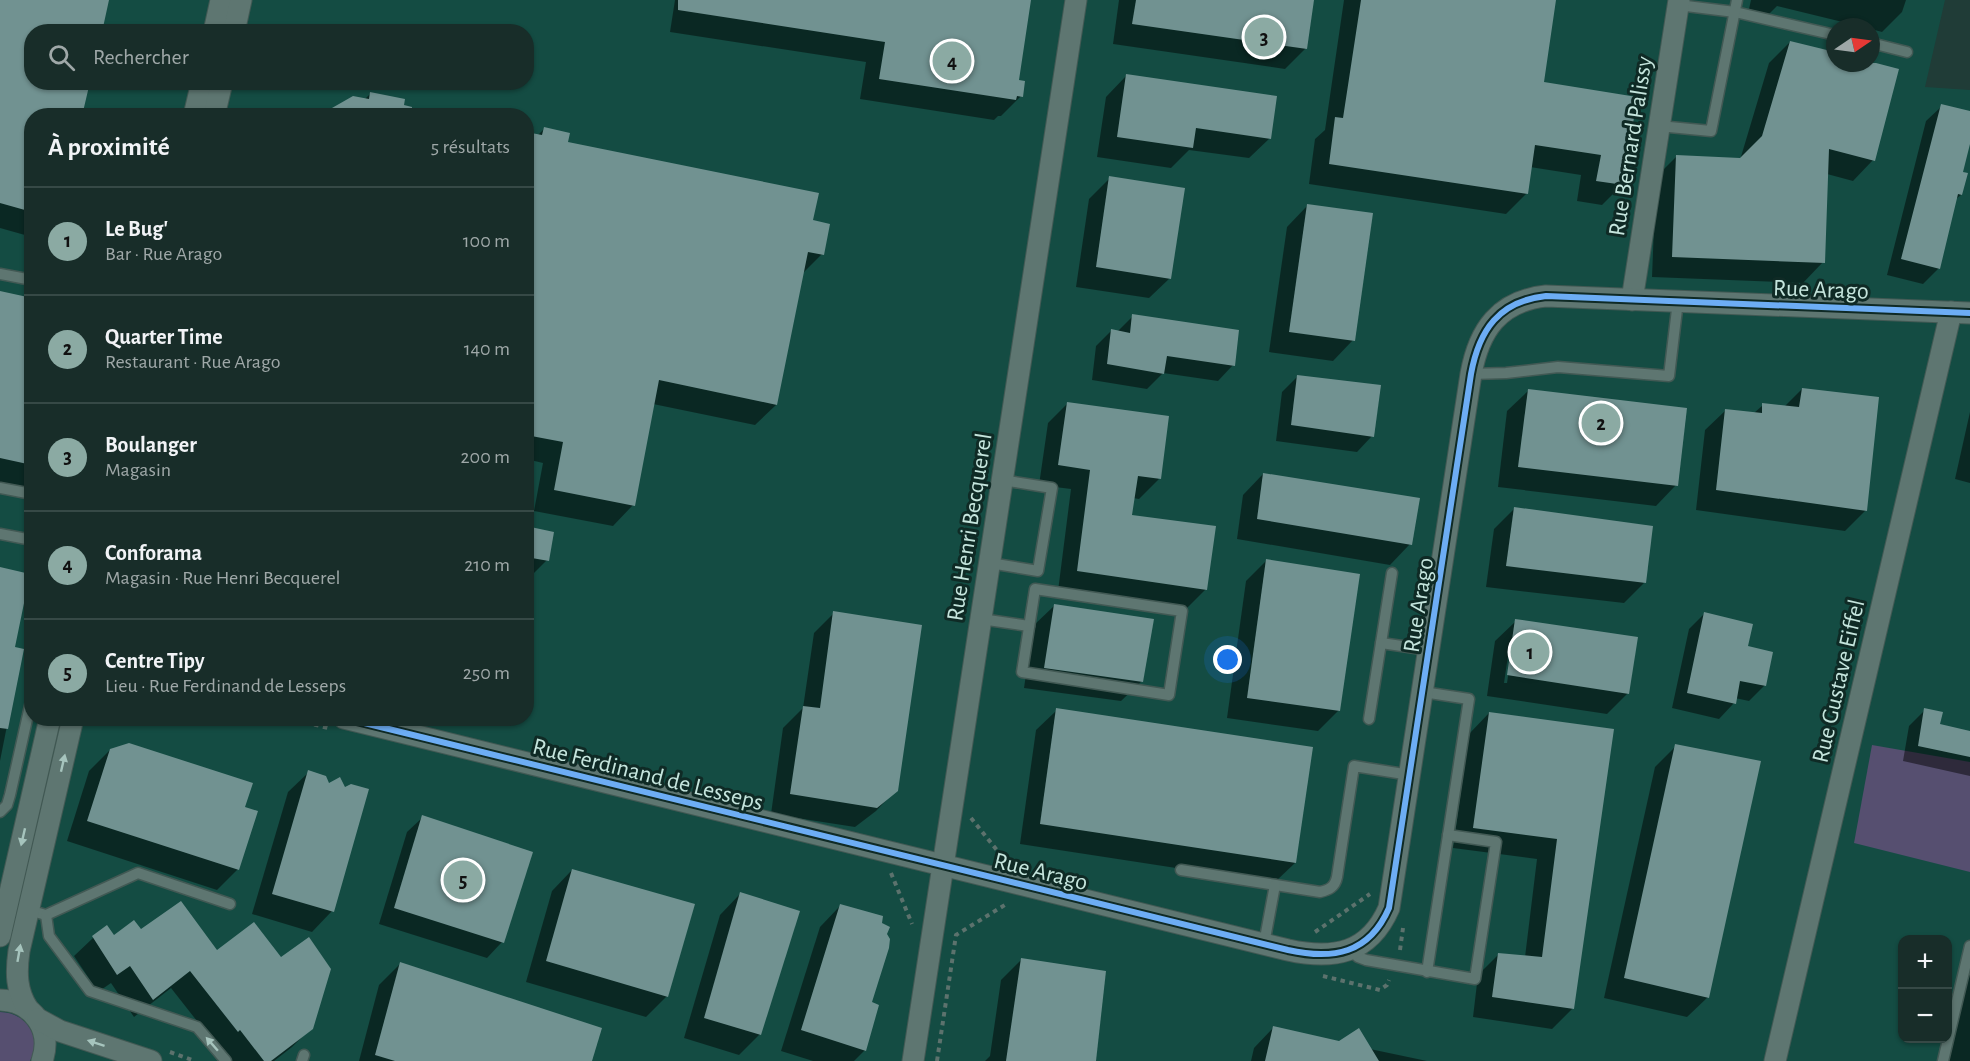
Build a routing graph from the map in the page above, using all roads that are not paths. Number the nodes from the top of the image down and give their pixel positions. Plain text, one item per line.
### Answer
1 (221, 0) edge
2 (241, 0) edge
3 (1076, 0) edge
4 (1737, 0) edge
5 (1678, 2) edge
6 (1735, 12) junction
7 (216, 24) edge
8 (236, 24) edge
9 (1826, 33) edge
10 (1880, 45) edge
11 (1907, 52) dead end
12 (200, 90) edge
13 (220, 90) edge
14 (196, 108) edge
15 (216, 108) edge
16 (1659, 126) junction
17 (0, 274) edge
18 (24, 278) edge
19 (1632, 300) junction
20 (1678, 302) junction
21 (1960, 313) edge
22 (1471, 374) junction
23 (1002, 480) junction
24 (0, 488) edge
25 (24, 492) edge
26 (0, 534) edge
27 (24, 538) edge
28 (990, 563) junction
29 (1392, 573) dead end
30 (981, 619) junction
31 (1029, 626) junction
32 (1382, 643) junction
33 (1429, 650) junction
34 (1423, 692) junction
35 (1369, 719) dead end
36 (25, 726) edge
37 (48, 726) edge
38 (72, 726) edge
39 (376, 726) edge
40 (1410, 775) junction
41 (0, 812) edge
42 (1448, 835) junction
43 (943, 866) junction
44 (1181, 870) dead end
45 (1275, 885) junction
46 (230, 904) dead end
47 (7, 905) junction
48 (37, 913) junction
49 (0, 936) edge
50 (1264, 945) junction
51 (1970, 946) edge
52 (1349, 949) junction
53 (1427, 972) junction
54 (0, 1000) edge
55 (33, 1014) junction
56 (42, 1061) edge
57 (151, 1061) edge
58 (226, 1061) edge
59 (913, 1061) edge
60 (1775, 1061) edge
61 (1943, 1061) edge

1 - 7 street
2 - 8 street
3 - 23 street, Rue Henri Becquerel
4 - 6 lane
5 - 6 lane
5 - 16 street, Rue Bernard Palissy
6 - 9 lane
6 - 16 lane
10 - 11 lane
12 - 14 street
13 - 15 street
16 - 19 street, Rue Bernard Palissy
17 - 18 lane
19 - 20 street, Rue Arago
19 - 22 street, Rue Arago
20 - 21 street, Rue Arago
20 - 22 lane
21 - 60 street, Rue Gustave Eiffel
22 - 33 street, Rue Arago
23 - 28 street, Rue Henri Becquerel
23 - 28 lane
24 - 25 lane
26 - 27 lane
28 - 30 street, Rue Henri Becquerel
29 - 32 lane
30 - 31 lane
30 - 43 street, Rue Henri Becquerel
31 - 31 lane
32 - 33 lane
32 - 35 lane
33 - 34 street, Rue Arago
34 - 40 street, Rue Arago
34 - 42 lane
36 - 41 lane
37 -> 47 street
48 -> 38 street
39 - 43 street, Rue Ferdinand de Lesseps
40 - 45 lane
40 - 52 street, Rue Arago
42 - 53 lane
42 - 53 lane
43 - 50 street, Rue Arago
43 - 59 street, Rue Henri Becquerel
44 - 45 lane
45 - 50 lane
46 - 48 lane
47 - 48 lane
47 - 49 street
55 -> 48 street
58 -> 48 lane
50 - 52 street, Rue Arago
51 - 61 lane
52 - 53 lane
54 - 55 street
55 - 56 street
57 -> 55 street

